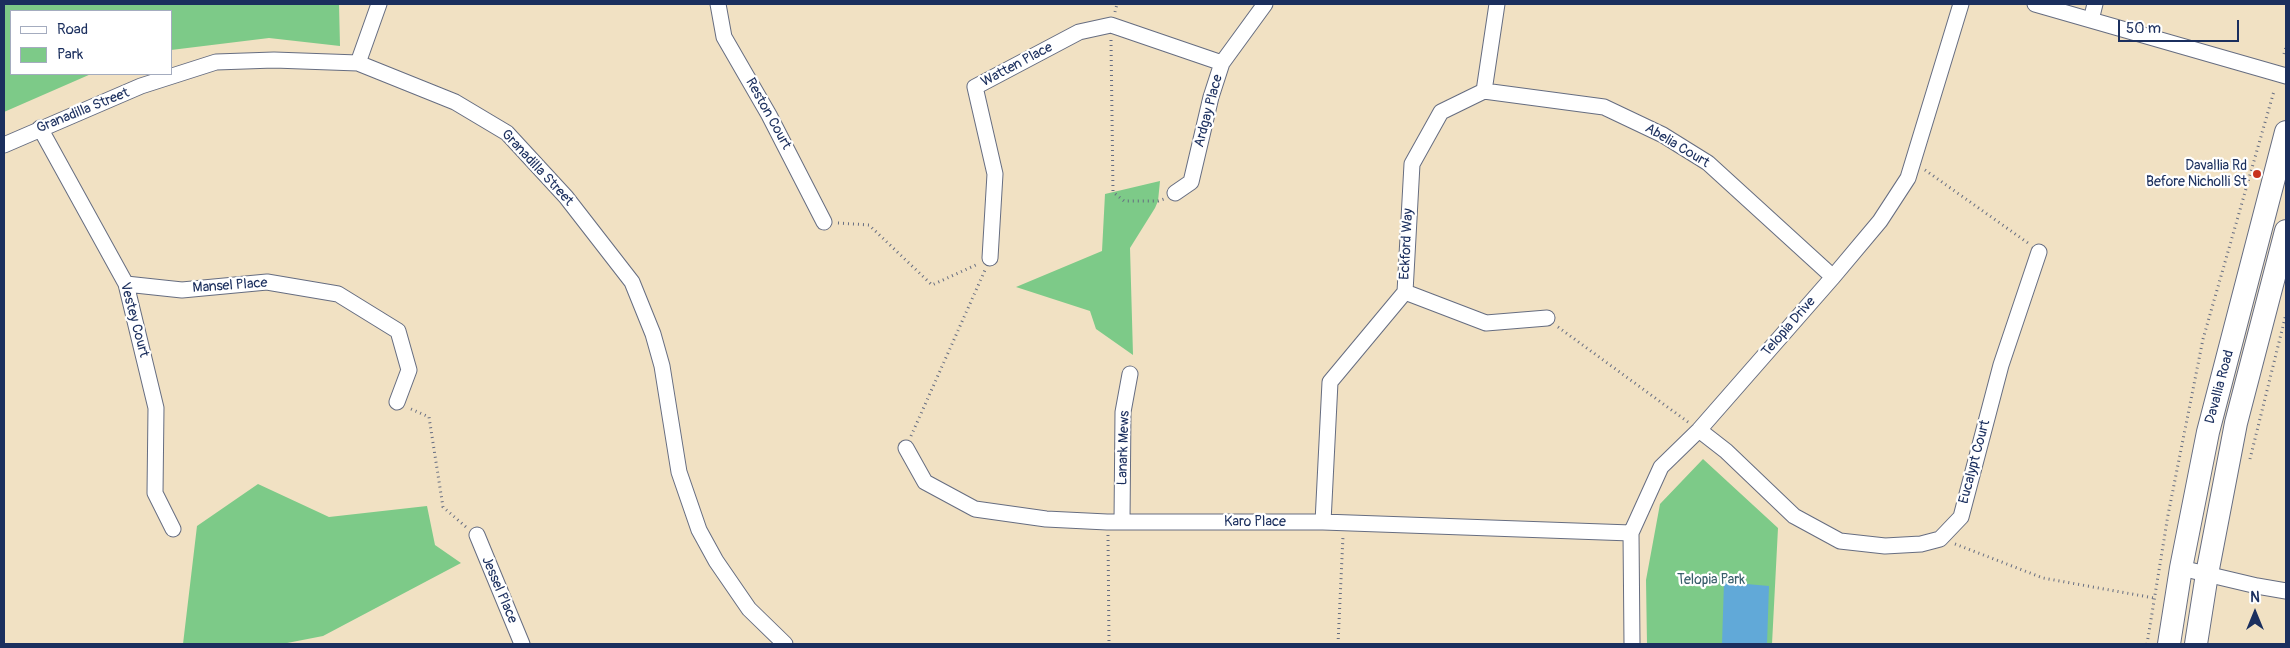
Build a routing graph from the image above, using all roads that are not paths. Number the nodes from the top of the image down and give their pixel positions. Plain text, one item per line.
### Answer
1 (378, 4) edge
2 (718, 4) edge
3 (1265, 4) edge
4 (1497, 4) edge
5 (1961, 4) edge
6 (2035, 4) edge
7 (2096, 4) edge
8 (2091, 20) junction
9 (358, 63) junction
10 (1222, 64) junction
11 (2286, 76) edge
12 (1484, 92) junction
13 (40, 128) junction
14 (2286, 132) edge
15 (4, 145) edge
16 (1175, 193) road end
17 (824, 222) road end
18 (2286, 230) edge
19 (2039, 252) road end
20 (990, 258) road end
21 (1833, 277) junction
22 (126, 284) junction
23 (1405, 292) junction
24 (1547, 318) road end
25 (1130, 374) dead end
26 (397, 402) road end
27 (1699, 430) junction
28 (906, 448) road end
29 (1114, 522) junction
30 (1322, 522) junction
31 (173, 529) dead end
32 (1631, 532) junction
33 (477, 535) road end
34 (2181, 568) junction
35 (2207, 574) junction
36 (2286, 591) edge
37 (522, 644) edge
38 (785, 644) edge
39 (1632, 644) edge
40 (2169, 644) edge
41 (2196, 644) edge

1 - 9 street
2 - 17 street, Reston Court
3 - 10 street, Ardgay Place
4 - 12 street
5 - 21 street, Telopia Drive
6 - 8 street
7 - 8 street
8 - 11 street
9 - 13 street, Granadilla Street
9 - 38 street, Granadilla Street
10 - 16 street, Ardgay Place
10 - 20 street, Watten Place
12 - 21 street, Abelia Court
12 - 23 street, Eckford Way
13 - 15 street, Granadilla Street
13 - 22 street, Vestey Court
14 - 34 main road, Davallia Road
18 - 35 main road, Davallia Road
19 - 27 street, Eucalypt Court
21 - 27 street, Telopia Drive
22 - 26 street, Mansel Place
22 - 31 street, Vestey Court
23 - 24 street
23 - 30 street, Eckford Way
25 - 29 street, Lanark Mews
27 - 32 street, Telopia Drive
28 - 29 street, Karo Place
29 - 30 street, Karo Place
30 - 32 street, Karo Place
32 - 39 street, Telopia Drive
33 - 37 street, Jessel Place
34 - 35 street
34 - 40 main road, Davallia Road
35 - 36 street
35 - 41 main road, Davallia Road

